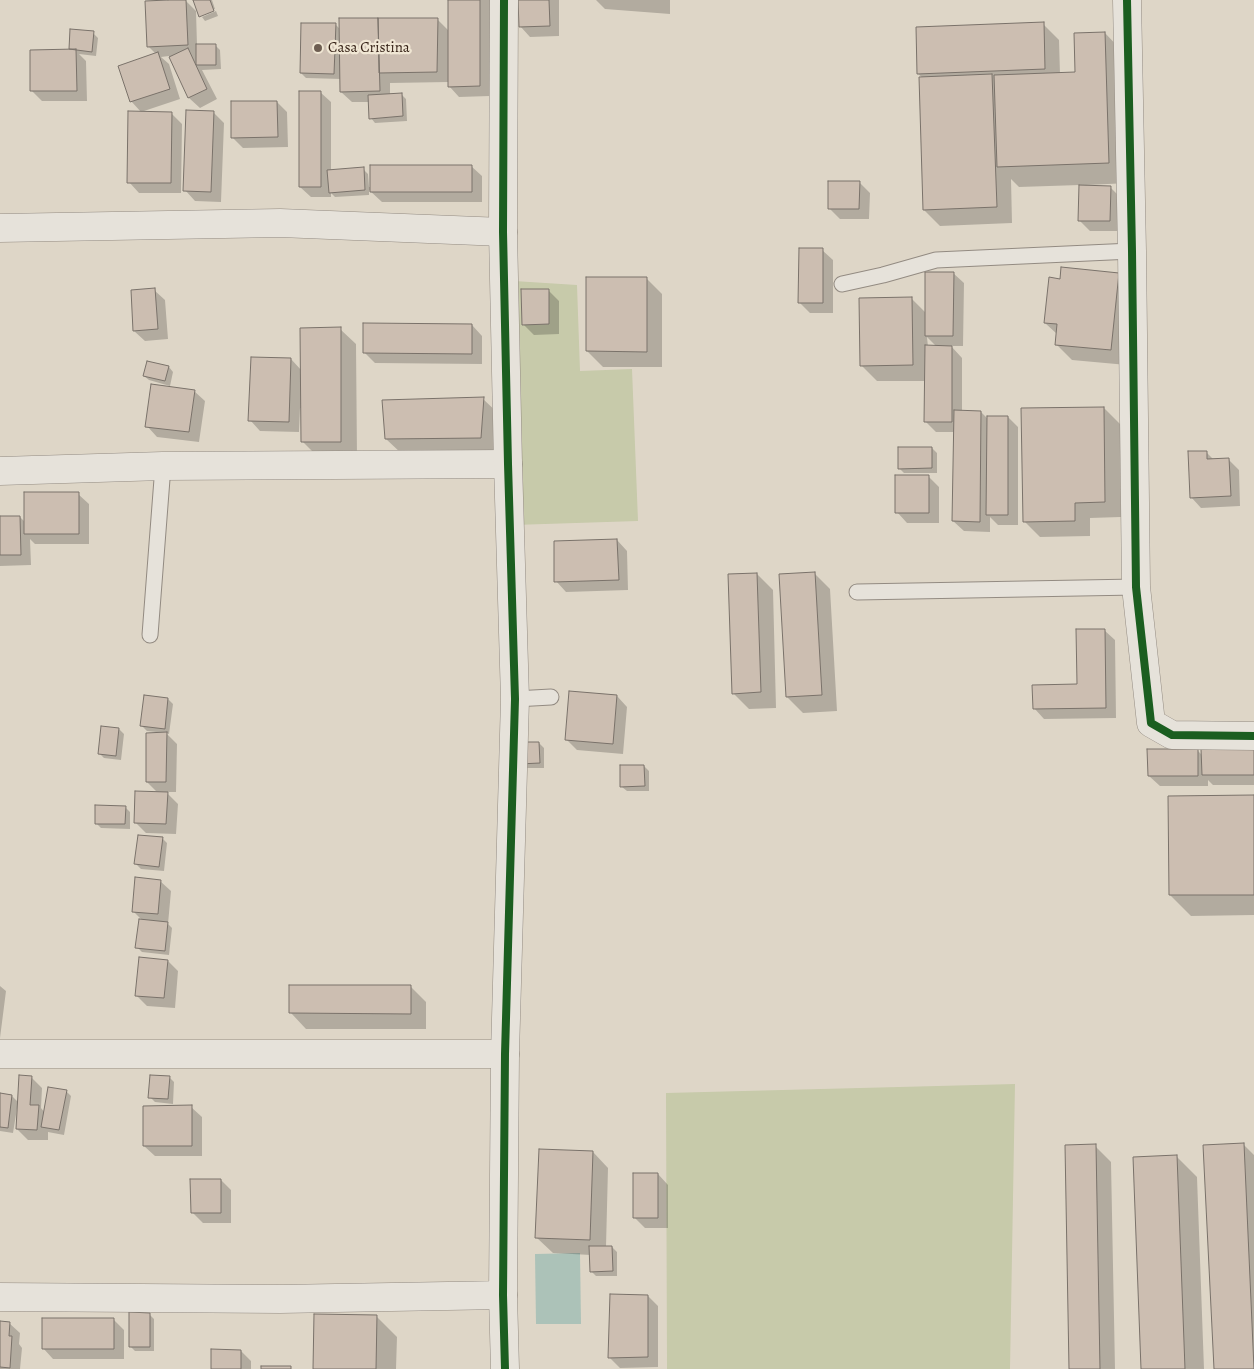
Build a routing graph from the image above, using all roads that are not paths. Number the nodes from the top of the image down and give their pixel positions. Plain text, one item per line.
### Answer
1 (504, 0) edge
2 (1127, 0) edge
3 (0, 228) edge
4 (503, 232) junction
5 (1132, 251) junction
6 (842, 284) dead end
7 (508, 464) junction
8 (163, 466) junction
9 (0, 471) edge
10 (1136, 587) junction
11 (857, 592) dead end
12 (150, 635) dead end
13 (551, 697) dead end
14 (515, 698) junction
15 (1254, 736) edge
16 (0, 1054) edge
17 (505, 1054) junction
18 (503, 1295) junction
19 (0, 1297) edge
20 (505, 1369) edge

1 - 4 street
2 - 5 street
3 - 4 street
4 - 7 street
5 - 6 lane
5 - 10 street
7 - 8 street
7 - 14 street
8 - 9 street
8 - 12 lane
10 - 11 lane
10 - 15 street
13 - 14 lane
14 - 17 street
16 - 17 street
17 - 18 street
18 - 19 street
18 - 20 street

